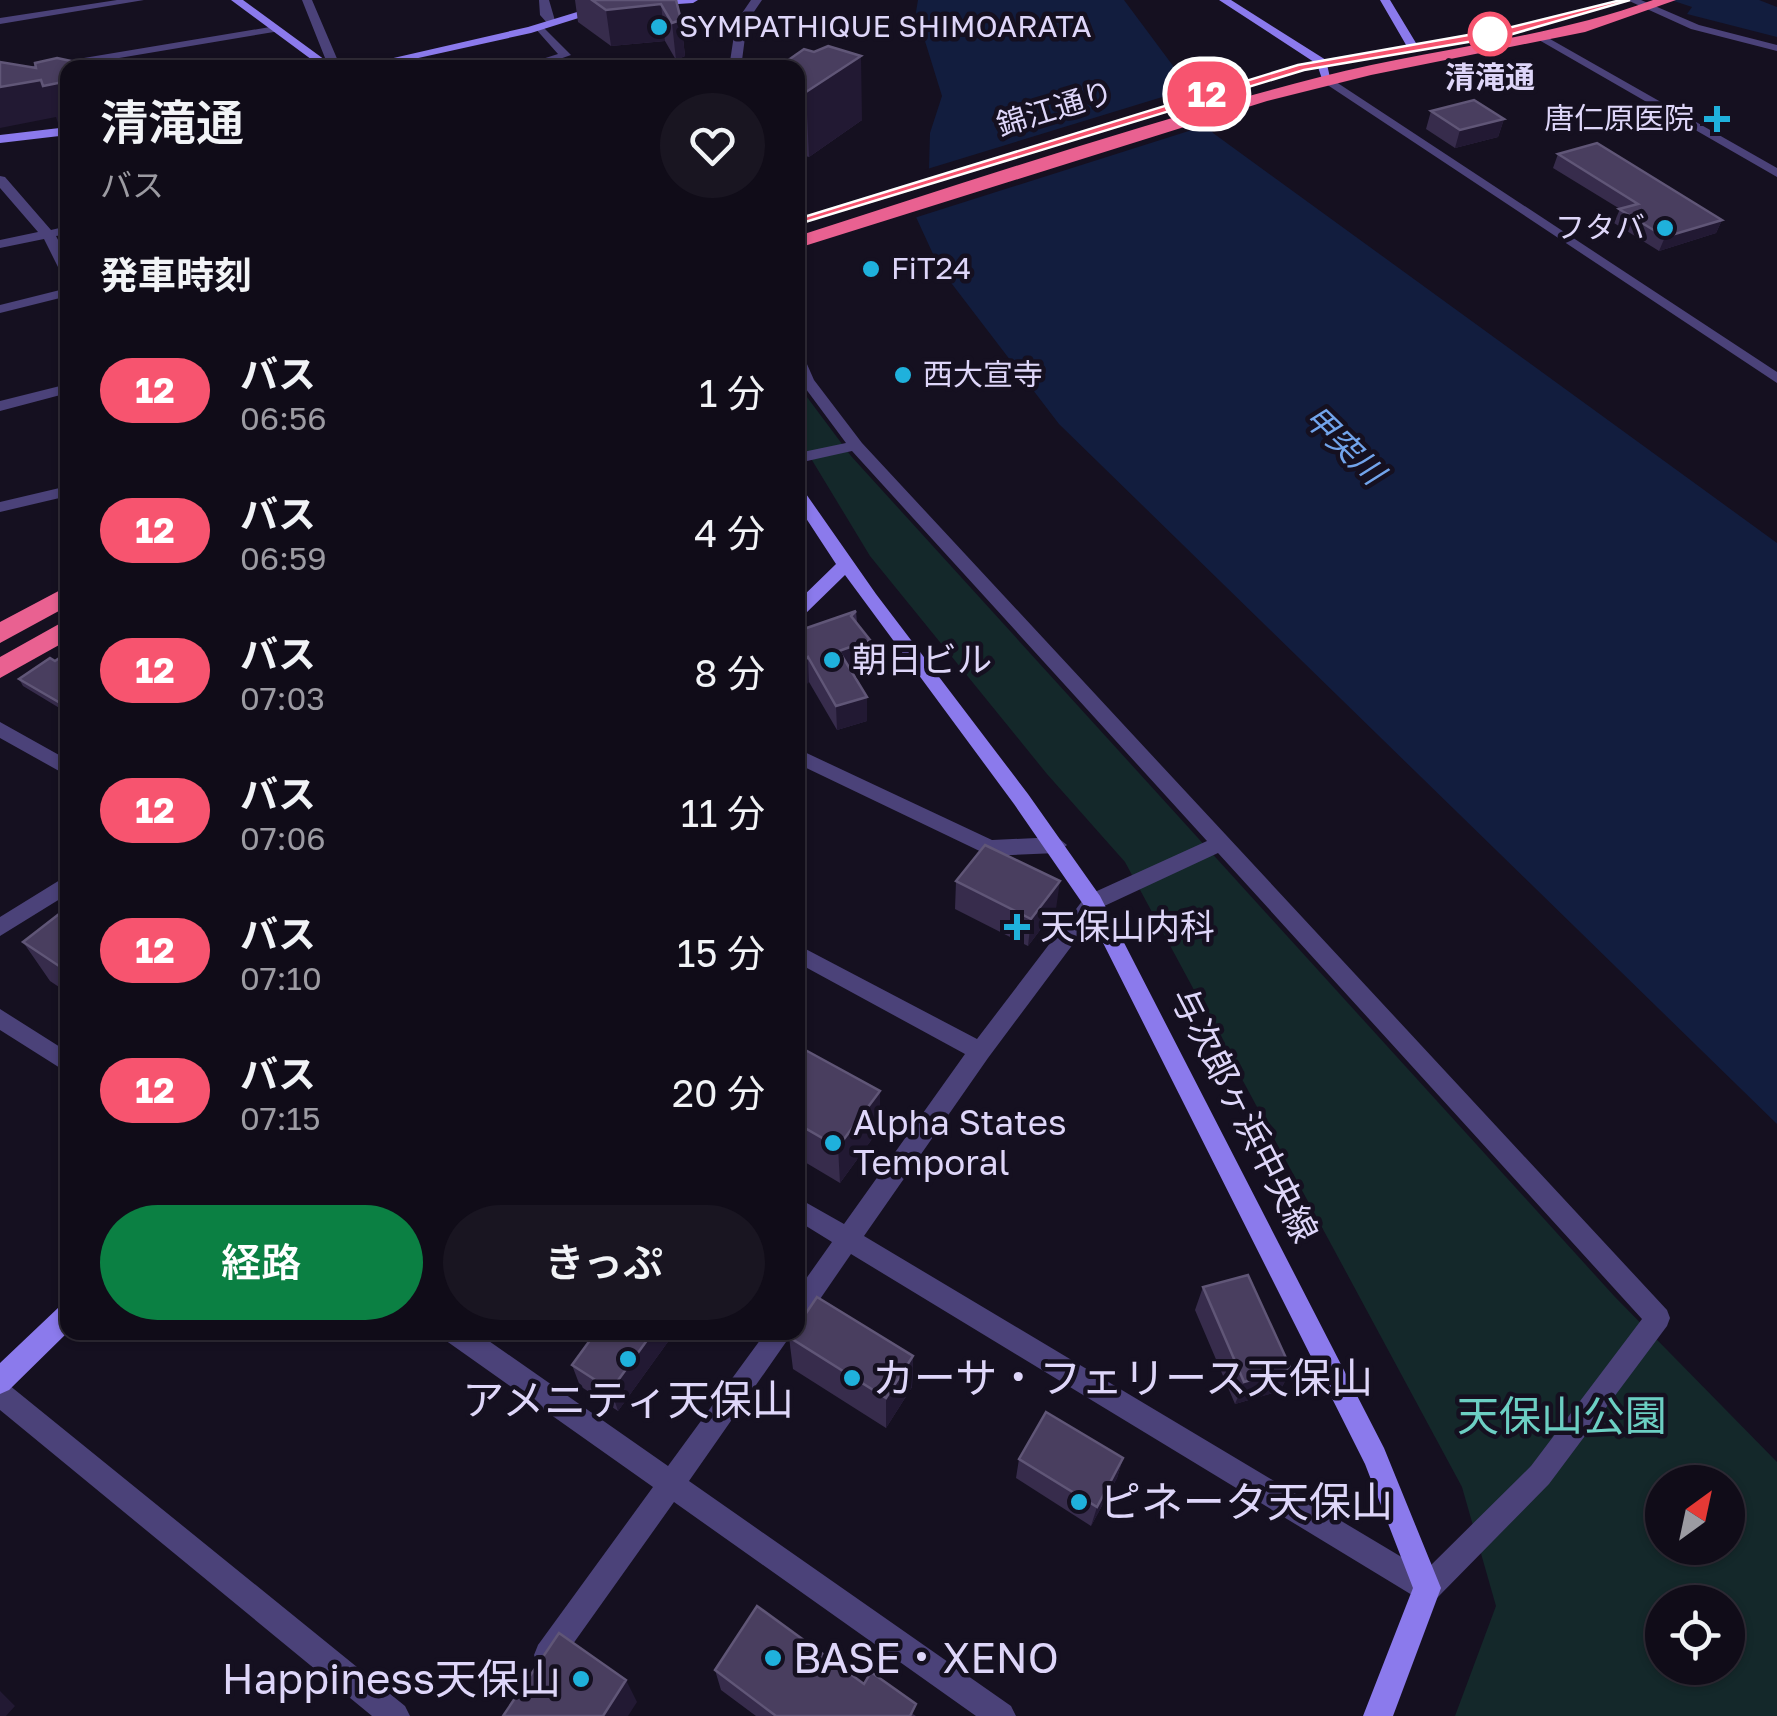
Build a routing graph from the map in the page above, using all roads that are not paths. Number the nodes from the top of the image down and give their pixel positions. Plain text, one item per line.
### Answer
1 (139, 0) edge
2 (236, 0) edge
3 (307, 0) edge
4 (544, 0) edge
5 (693, 0) edge
6 (757, 0) edge
7 (1224, 0) edge
8 (1385, 0) edge
9 (1647, 2) edge
10 (638, 4) edge
11 (609, 7) edge
12 (0, 22) edge
13 (546, 24) junction
14 (276, 29) junction
15 (1543, 38) junction
16 (1413, 48) junction
17 (1777, 48) edge
18 (86, 60) edge
19 (321, 60) edge
20 (330, 60) edge
21 (390, 60) edge
22 (548, 60) edge
23 (735, 60) edge
24 (60, 64) edge
25 (1325, 71) junction
26 (0, 74) edge
27 (60, 132) edge
28 (0, 139) edge
29 (1777, 173) edge
30 (0, 180) edge
31 (899, 200) junction
32 (805, 220) edge
33 (60, 232) edge
34 (48, 236) junction
35 (805, 239) edge
36 (0, 244) edge
37 (60, 258) edge
38 (60, 294) edge
39 (0, 308) edge
40 (805, 374) edge
41 (1777, 379) edge
42 (60, 390) edge
43 (0, 406) edge
44 (856, 446) junction
45 (805, 457) edge
46 (60, 493) edge
47 (805, 506) edge
48 (0, 507) edge
49 (844, 566) junction
50 (60, 599) edge
51 (805, 603) edge
52 (60, 633) edge
53 (0, 634) edge
54 (0, 669) edge
55 (0, 729) edge
56 (60, 758) edge
57 (805, 759) edge
58 (1218, 844) junction
59 (1057, 846) junction
60 (60, 889) edge
61 (1093, 902) junction
62 (0, 928) edge
63 (805, 957) edge
64 (0, 1018) edge
65 (980, 1051) junction
66 (60, 1059) edge
67 (805, 1212) edge
68 (849, 1239) junction
69 (805, 1300) edge
70 (60, 1323) edge
71 (465, 1340) edge
72 (775, 1340) edge
73 (0, 1382) edge
74 (0, 1394) edge
75 (670, 1484) junction
76 (1427, 1588) junction
77 (527, 1684) edge
78 (395, 1716) edge
79 (1000, 1716) edge
80 (1378, 1716) edge

1 - 12 street
2 - 14 street
3 - 20 street
4 - 13 street
5 - 10 street
6 - 23 street
7 - 25 street
8 - 16 street
9 - 15 highway, 錦江通り
9 - 16 highway, 錦江通り
9 - 17 street
11 - 13 street
13 - 21 street
13 - 22 street
14 - 18 street
14 - 19 street
15 - 25 highway, 錦江通り
15 - 29 street
16 - 25 highway, 錦江通り
24 - 26 street
25 - 31 highway, 錦江通り
25 - 41 street
27 - 28 street
30 - 34 street
31 - 32 highway, 錦江通り
31 - 35 highway, 錦江通り
33 - 34 street
34 - 36 street
34 - 37 street
38 - 39 street
40 - 44 street
42 - 43 street
44 - 45 street
44 - 58 street
46 - 48 street
47 - 49 street, 与次郎ヶ浜中央線
49 - 51 street
49 - 59 street, 与次郎ヶ浜中央線
50 - 53 highway
52 - 54 highway
55 - 56 street
57 - 59 street
58 - 61 street
58 - 76 street
59 - 61 street, 与次郎ヶ浜中央線
60 - 62 street
61 - 65 street
61 - 76 street, 与次郎ヶ浜中央線
63 - 65 street
64 - 66 street
65 - 68 street
67 - 68 street
68 - 69 street
68 - 76 street
70 - 73 street
71 - 75 street
72 - 75 street
74 - 78 street
75 - 77 street
75 - 79 street
76 - 80 street

